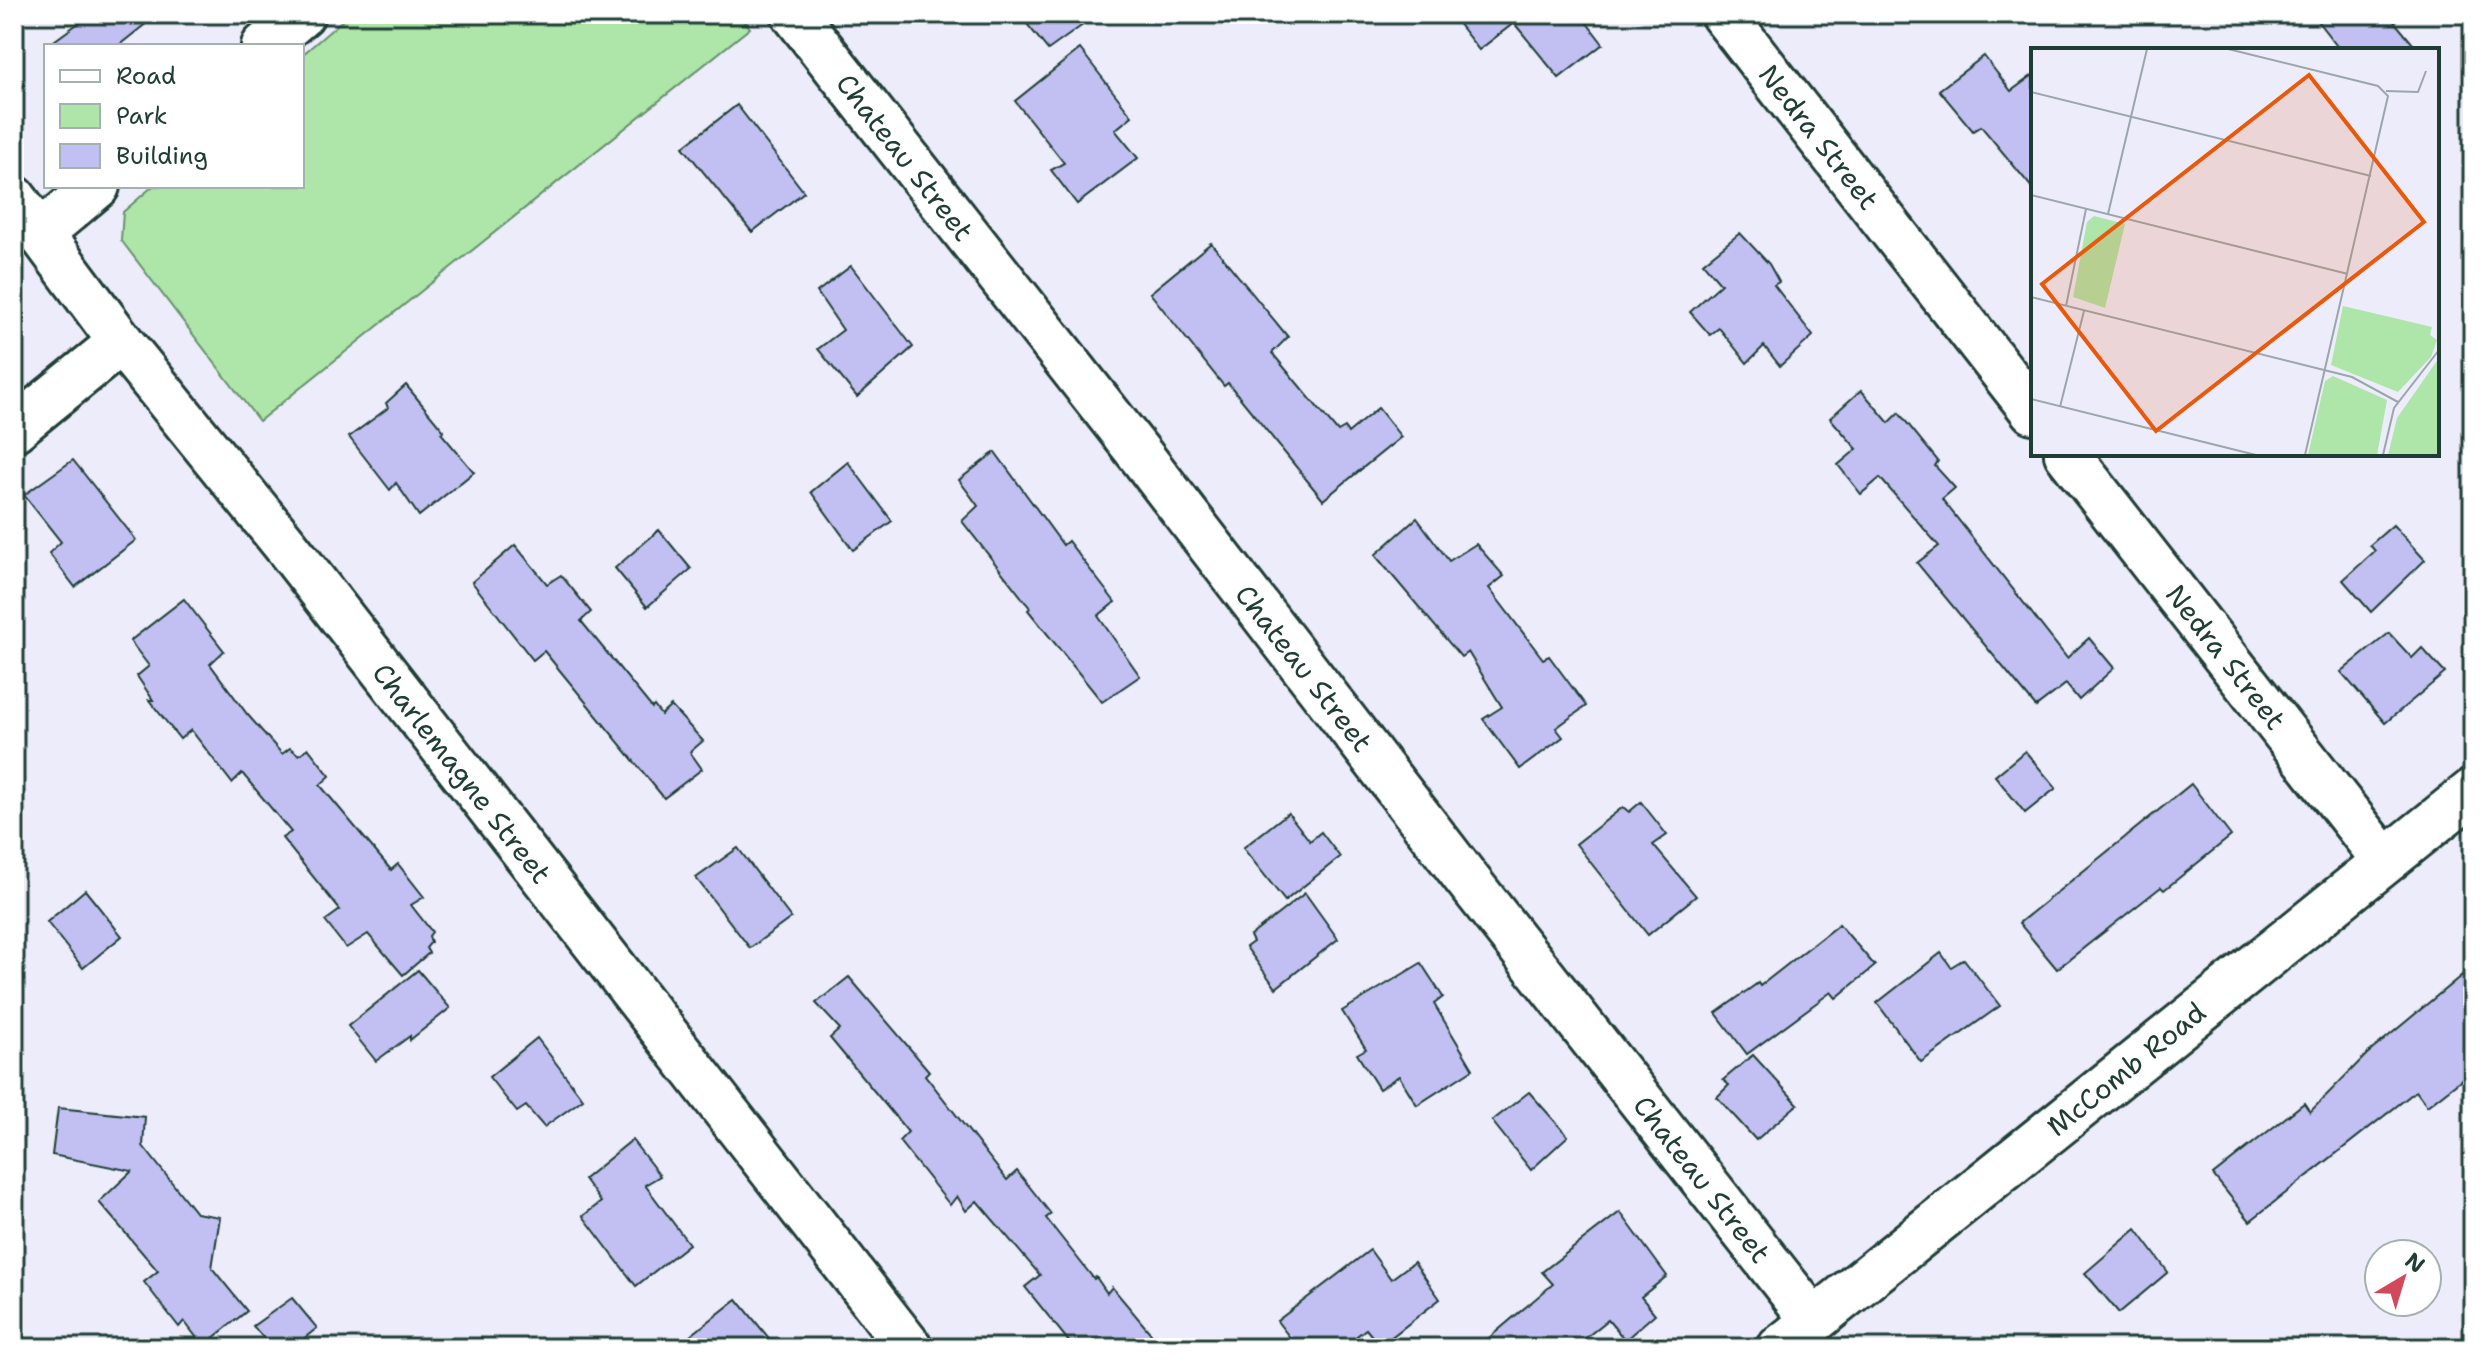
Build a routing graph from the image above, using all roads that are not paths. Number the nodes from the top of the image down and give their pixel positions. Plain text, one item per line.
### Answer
1 (302, 14) edge
2 (794, 14) edge
3 (1723, 14) edge
4 (266, 44) edge
5 (95, 188) edge
6 (14, 198) edge
7 (42, 232) junction
8 (121, 342) junction
9 (2031, 408) edge
10 (14, 429) edge
11 (2069, 456) edge
12 (2473, 791) edge
13 (2385, 861) junction
14 (1814, 1321) junction
15 (910, 1348) edge
16 (1780, 1348) edge

1 - 4 street
2 - 14 street, Chateau Street
3 - 9 street, Nedra Street
5 - 7 street
6 - 7 street, Charlemagne Street
7 - 8 street, Charlemagne Street
8 - 10 street
8 - 15 street, Charlemagne Street
11 - 13 street, Nedra Street
12 - 13 street, McComb Road
13 - 14 street, McComb Road
14 - 16 street, McComb Road

